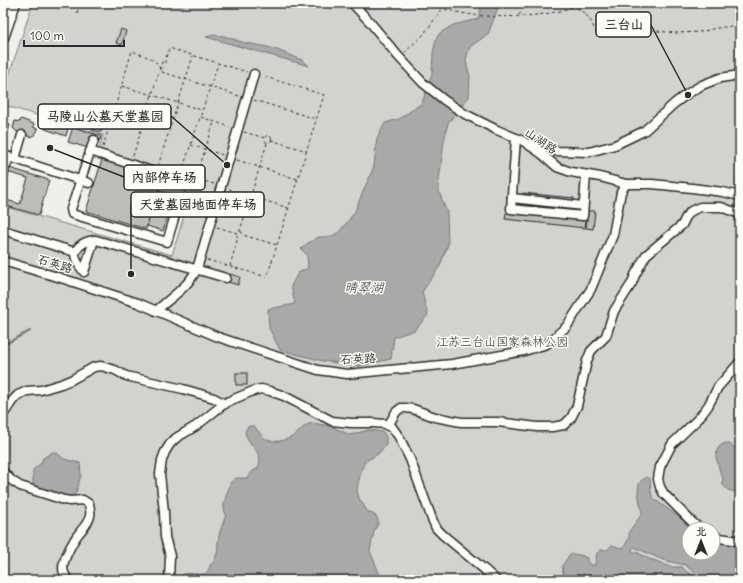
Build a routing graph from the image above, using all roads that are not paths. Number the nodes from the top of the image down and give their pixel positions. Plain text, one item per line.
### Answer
1 (9, 3) edge
2 (15, 3) edge
3 (352, 3) edge
4 (3, 20) edge
5 (3, 38) edge
6 (254, 74) road end
7 (740, 75) edge
8 (22, 135) dead end
9 (519, 139) junction
10 (94, 140) dead end
11 (90, 151) junction
12 (9, 157) edge
13 (4, 172) edge
14 (586, 175) junction
15 (85, 181) junction
16 (626, 184) junction
17 (740, 196) edge
18 (740, 214) edge
19 (3, 230) edge
20 (94, 240) junction
21 (75, 252) junction
22 (3, 261) edge
23 (197, 269) junction
24 (226, 278) dead end
25 (156, 311) junction
26 (740, 362) edge
27 (224, 404) junction
28 (3, 415) edge
29 (388, 426) junction
30 (3, 472) edge
31 (691, 521) edge
32 (721, 538) edge
33 (740, 541) edge
34 (68, 580) edge
35 (169, 580) edge
36 (496, 580) edge

1 - 4 main road
2 - 5 main road
3 - 9 street, 山湖路
6 - 23 street
7 - 9 street
8 - 12 street
9 - 14 street, 山湖路
9 - 14 street
10 - 11 street
11 - 15 street
11 - 15 street
12 - 13 street
12 - 15 street
14 - 16 street, 山湖路
16 - 17 street, 山湖路
16 - 25 street, 石英路
18 - 29 street
19 - 21 street
20 - 21 street
20 - 21 street
20 - 23 street
22 - 25 street, 石英路
23 - 24 street
23 - 25 street
26 - 31 street
27 - 28 street
27 - 29 street
27 - 35 street
29 - 36 street
30 - 34 street
32 - 33 street

